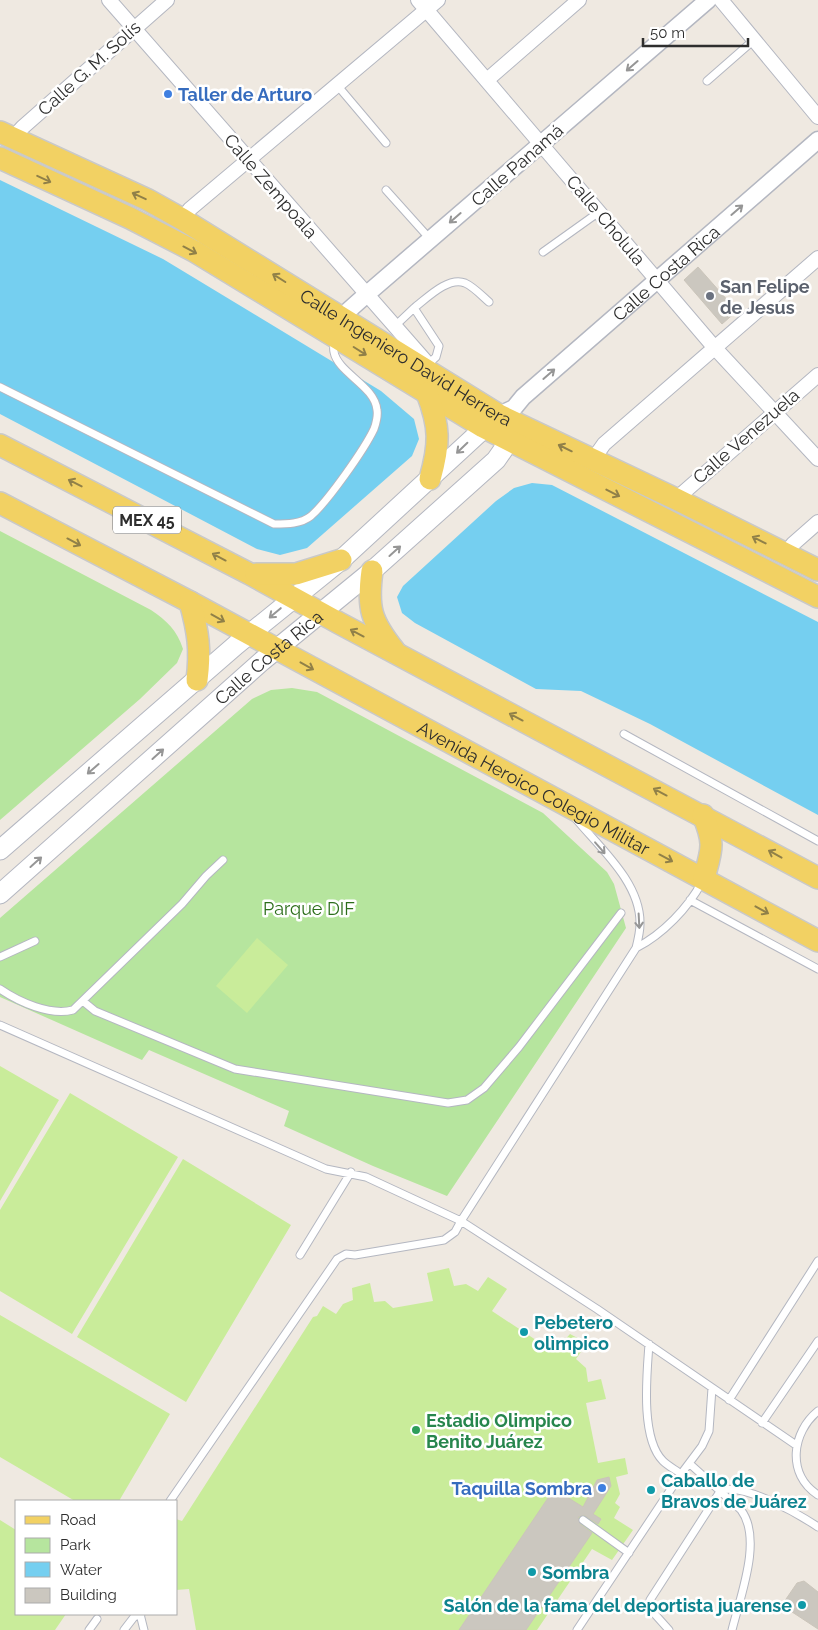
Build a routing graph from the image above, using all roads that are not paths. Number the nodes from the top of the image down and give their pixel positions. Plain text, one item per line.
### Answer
1 (109, 0) edge
2 (166, 0) edge
3 (438, 0) edge
4 (579, 0) edge
5 (708, 0) edge
6 (721, 0) edge
7 (423, 5) edge
8 (134, 28) junction
9 (755, 39) junction
10 (486, 80) junction
11 (707, 81) dead end
12 (337, 86) junction
13 (818, 117) edge
14 (7, 135) edge
15 (818, 140) edge
16 (386, 143) dead end
17 (542, 144) junction
18 (0, 158) edge
19 (249, 160) junction
20 (386, 190) dead end
21 (599, 212) junction
22 (182, 219) junction
23 (431, 239) junction
24 (543, 252) dead end
25 (818, 258) edge
26 (657, 280) junction
27 (366, 294) junction
28 (489, 302) dead end
29 (414, 308) junction
30 (338, 326) junction
31 (394, 326) junction
32 (714, 347) junction
33 (818, 375) edge
34 (428, 377) junction
35 (0, 387) edge
36 (775, 412) junction
37 (503, 422) junction
38 (0, 445) edge
39 (818, 459) edge
40 (592, 461) junction
41 (430, 478) junction
42 (676, 499) junction
43 (0, 503) edge
44 (818, 522) edge
45 (786, 554) junction
46 (341, 560) junction
47 (818, 570) edge
48 (372, 572) junction
49 (250, 574) junction
50 (293, 597) junction
51 (818, 597) edge
52 (190, 602) junction
53 (322, 614) junction
54 (249, 634) junction
55 (277, 649) junction
56 (398, 654) junction
57 (197, 680) junction
58 (624, 734) dead end
59 (563, 804) junction
60 (703, 815) junction
61 (818, 841) edge
62 (0, 850) edge
63 (223, 860) dead end
64 (704, 878) junction
65 (818, 878) edge
66 (0, 894) edge
67 (690, 900) junction
68 (621, 912) dead end
69 (35, 941) dead end
70 (818, 941) edge
71 (636, 948) junction
72 (0, 957) edge
73 (818, 969) edge
74 (0, 989) edge
75 (84, 1002) junction
76 (0, 1025) edge
77 (351, 1172) junction
78 (461, 1222) junction
79 (300, 1255) dead end
80 (818, 1261) edge
81 (818, 1341) edge
82 (649, 1344) junction
83 (712, 1388) junction
84 (729, 1400) junction
85 (818, 1411) edge
86 (762, 1423) junction
87 (796, 1445) junction
88 (690, 1464) junction
89 (682, 1474) junction
90 (722, 1490) junction
91 (818, 1495) edge
92 (171, 1500) edge
93 (583, 1520) dead end
94 (818, 1527) edge
95 (629, 1552) junction
96 (139, 1615) edge
97 (141, 1615) edge
98 (97, 1619) dead end
99 (89, 1630) edge
100 (124, 1630) edge
101 (144, 1630) edge
102 (577, 1630) edge
103 (669, 1630) edge
104 (732, 1630) edge

1 - 8 street, Calle Zempoala
2 - 8 street, Calle G. M. Solís
3 - 7 street
4 - 10 street
5 -> 17 street, Calle Panamá
6 - 9 street
7 - 10 street, Calle Cholula
7 - 12 street
8 - 14 street, Calle G. M. Solís
8 - 19 street, Calle Zempoala
9 - 11 lane
9 - 13 street
10 - 17 street, Calle Cholula
12 - 16 lane
12 - 19 street
22 -> 14 main road, Calle Ingeniero David Herrera
26 -> 15 street, Calle Costa Rica
17 - 21 street, Calle Cholula
17 -> 23 street, Calle Panamá
18 -> 30 main road, Calle Ingeniero David Herrera
19 - 22 street
19 - 27 street, Calle Zempoala
20 - 23 lane
21 - 24 lane
21 - 26 street, Calle Cholula
30 -> 22 main road, Calle Ingeniero David Herrera
23 - 27 street, Calle Panamá
25 - 32 street
26 - 32 street, Calle Cholula
37 -> 26 street, Calle Costa Rica
27 - 30 street, Calle Panamá
27 - 31 street, Calle Zempoala
28 - 29 lane
29 - 31 lane
29 - 34 lane
30 - 34 main road, Calle Ingeniero David Herrera
30 - 35 lane
31 - 34 street, Calle Zempoala
32 - 36 street, Calle Cholula
32 - 40 street
33 - 36 street, Calle Venezuela
34 - 37 main road, Calle Ingeniero David Herrera
34 - 41 main road
36 - 39 street, Calle Cholula
36 - 42 street, Calle Venezuela
40 -> 37 main road, Calle Ingeniero David Herrera
37 -> 41 main road, Calle Costa Rica
48 -> 37 main road, Calle Costa Rica
37 -> 51 main road, Calle Ingeniero David Herrera
49 -> 38 main road, MEX 45
40 - 42 main road, Calle Ingeniero David Herrera
41 - 46 main road, Calle Costa Rica
45 -> 42 main road, Calle Ingeniero David Herrera
43 -> 52 main road, MEX 45
44 - 45 street
45 - 47 main road, Calle Ingeniero David Herrera
46 - 49 main road
46 - 50 main road, Calle Costa Rica
48 - 53 main road, Calle Costa Rica
48 - 56 main road
49 - 50 main road, MEX 45
50 - 53 main road
50 -> 54 main road, Calle Costa Rica
52 -> 54 main road, MEX 45
52 - 57 main road
53 - 55 main road, Calle Costa Rica
56 -> 53 main road
54 - 55 main road, Avenida Heroico Colegio Militar
54 - 57 main road, Calle Costa Rica
55 -> 59 main road, Avenida Heroico Colegio Militar
66 -> 55 main road, Calle Costa Rica
60 -> 56 main road
57 -> 62 main road, Calle Costa Rica
58 - 61 lane
59 -> 64 main road, Avenida Heroico Colegio Militar
59 -> 71 lane
60 - 64 main road
65 -> 60 main road
63 - 75 lane
64 - 67 lane
64 -> 70 main road, Avenida Heroico Colegio Militar
67 - 71 lane
67 - 73 lane
68 - 75 lane
69 - 72 lane
71 - 78 lane
74 - 75 lane
76 - 77 lane
77 - 78 lane
77 - 79 lane
78 - 82 lane
78 - 92 lane
80 - 84 lane
81 - 86 lane
82 - 83 lane
82 - 89 lane
83 - 84 lane
83 - 88 lane
84 - 86 lane
85 - 87 lane
86 - 87 lane
87 - 91 lane
88 - 89 lane
88 - 90 lane
89 - 95 lane
90 - 94 lane
90 - 103 lane
90 - 104 lane
93 - 95 lane
95 - 102 lane
96 - 100 lane
97 - 101 lane
98 - 99 lane

